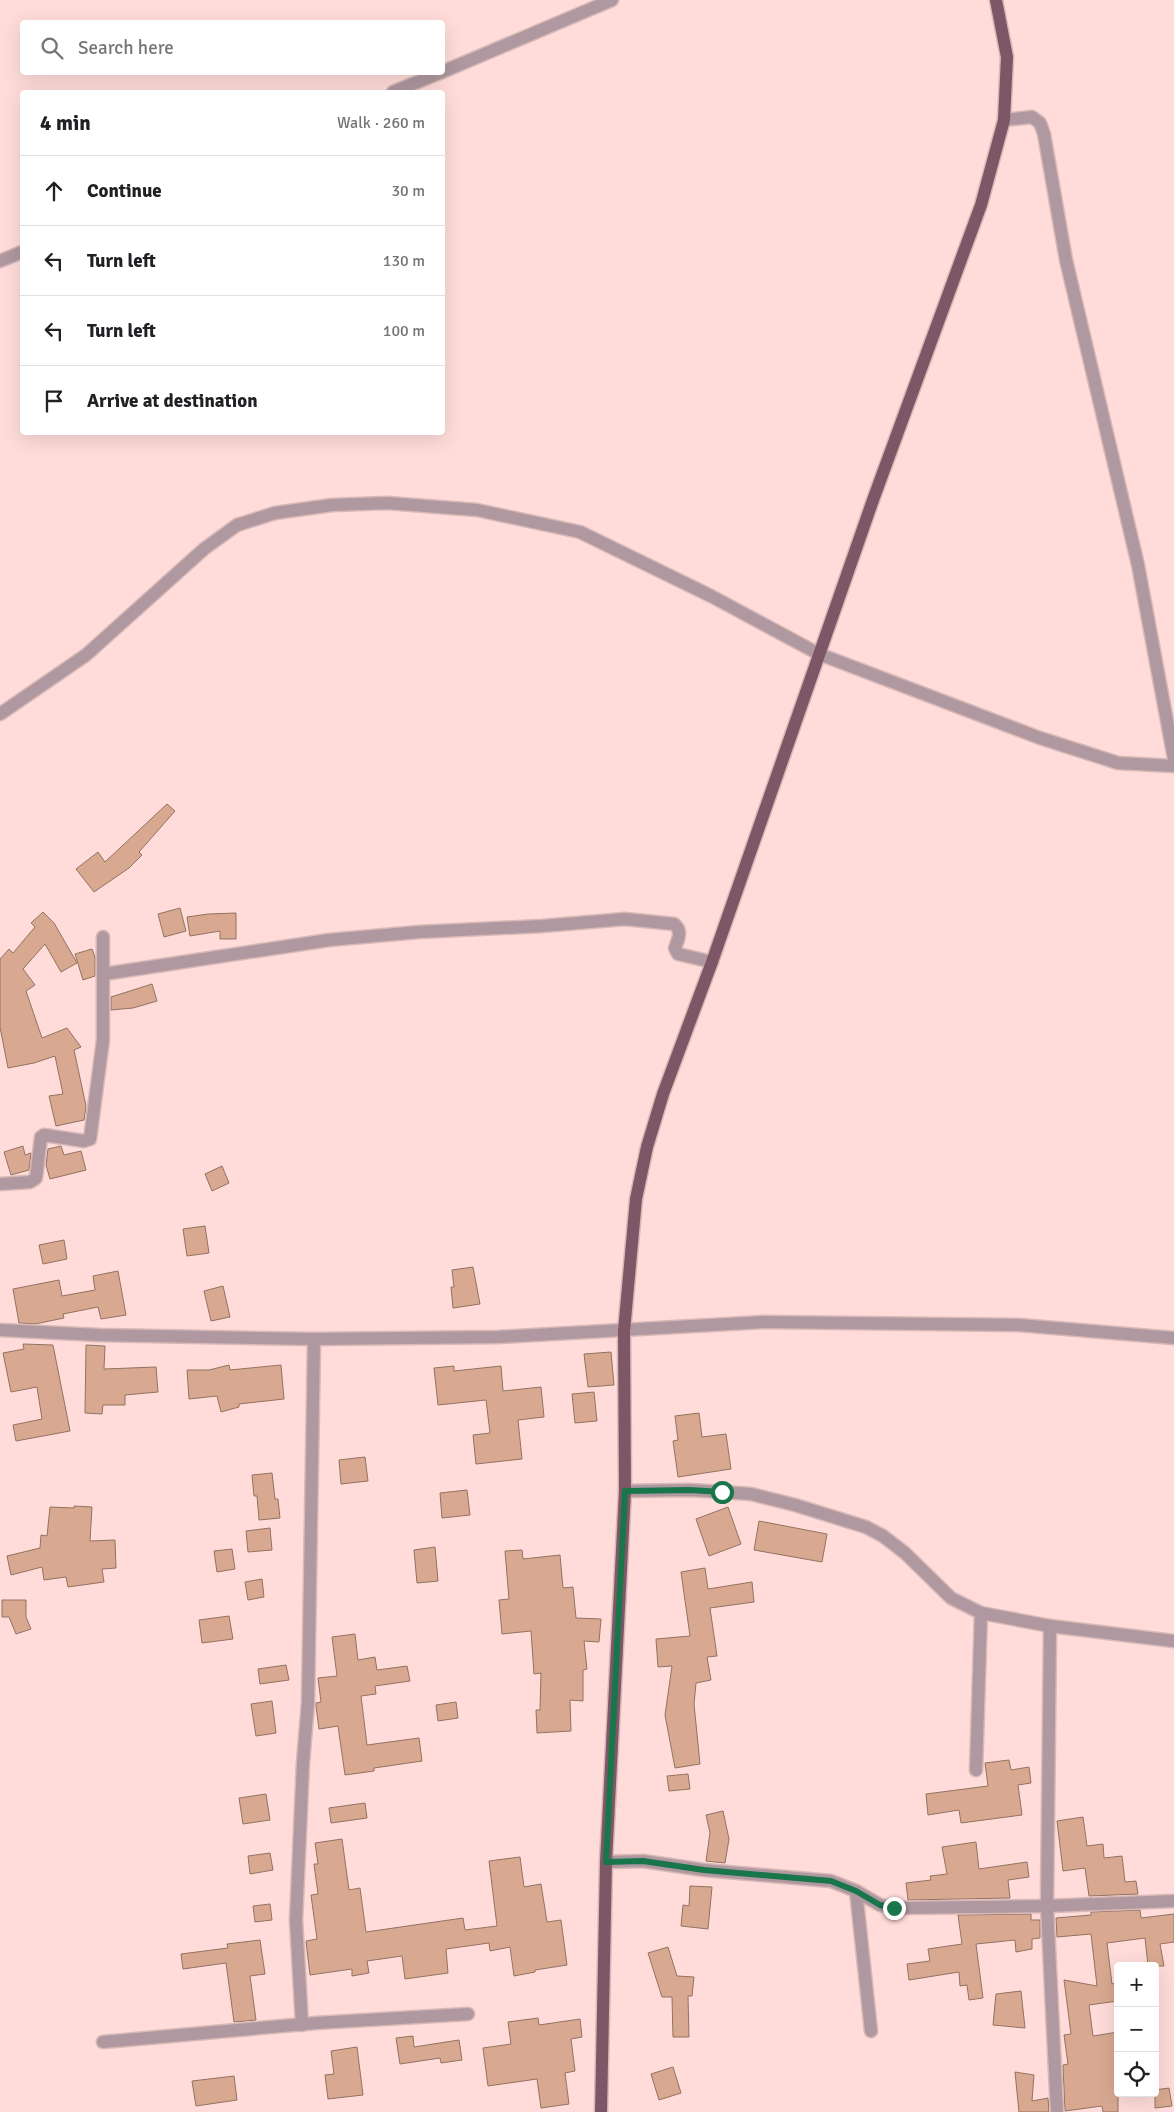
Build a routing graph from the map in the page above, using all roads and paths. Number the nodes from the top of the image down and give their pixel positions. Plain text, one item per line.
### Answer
1 (612, 0) edge
2 (996, 0) edge
3 (445, 71) edge
4 (435, 75) edge
5 (398, 90) edge
6 (1004, 120) junction
7 (20, 253) edge
8 (0, 261) edge
9 (819, 654) junction
10 (0, 714) edge
11 (1174, 759) edge
12 (1174, 766) edge
13 (104, 937) dead end
14 (712, 962) junction
15 (104, 974) junction
16 (0, 1184) edge
17 (0, 1330) edge
18 (624, 1331) junction
19 (1174, 1338) edge
20 (314, 1339) junction
21 (625, 1491) junction
22 (981, 1612) junction
23 (1050, 1626) junction
24 (1174, 1641) edge
25 (976, 1770) dead end
26 (606, 1862) junction
27 (856, 1891) junction
28 (1174, 1901) edge
29 (1047, 1906) junction
30 (468, 2014) dead end
31 (302, 2025) junction
32 (871, 2031) dead end
33 (103, 2042) dead end
34 (601, 2112) edge
35 (1057, 2112) edge

1 - 3 street
2 - 6 main road
4 - 5 street
6 - 9 main road
6 - 11 street
7 - 8 street
9 - 10 street
9 - 12 street
9 - 14 main road
13 - 15 street
14 - 15 street
14 - 18 main road
15 - 16 street
17 - 20 street
18 - 19 street
18 - 20 street
18 - 21 main road
20 - 31 street
21 - 22 street
21 - 26 main road
22 - 23 street
22 - 25 street
23 - 24 street
23 - 29 street
26 - 27 street
26 - 34 main road
27 - 29 street
27 - 32 street
28 - 29 street
29 - 35 street
30 - 31 street
31 - 33 street

